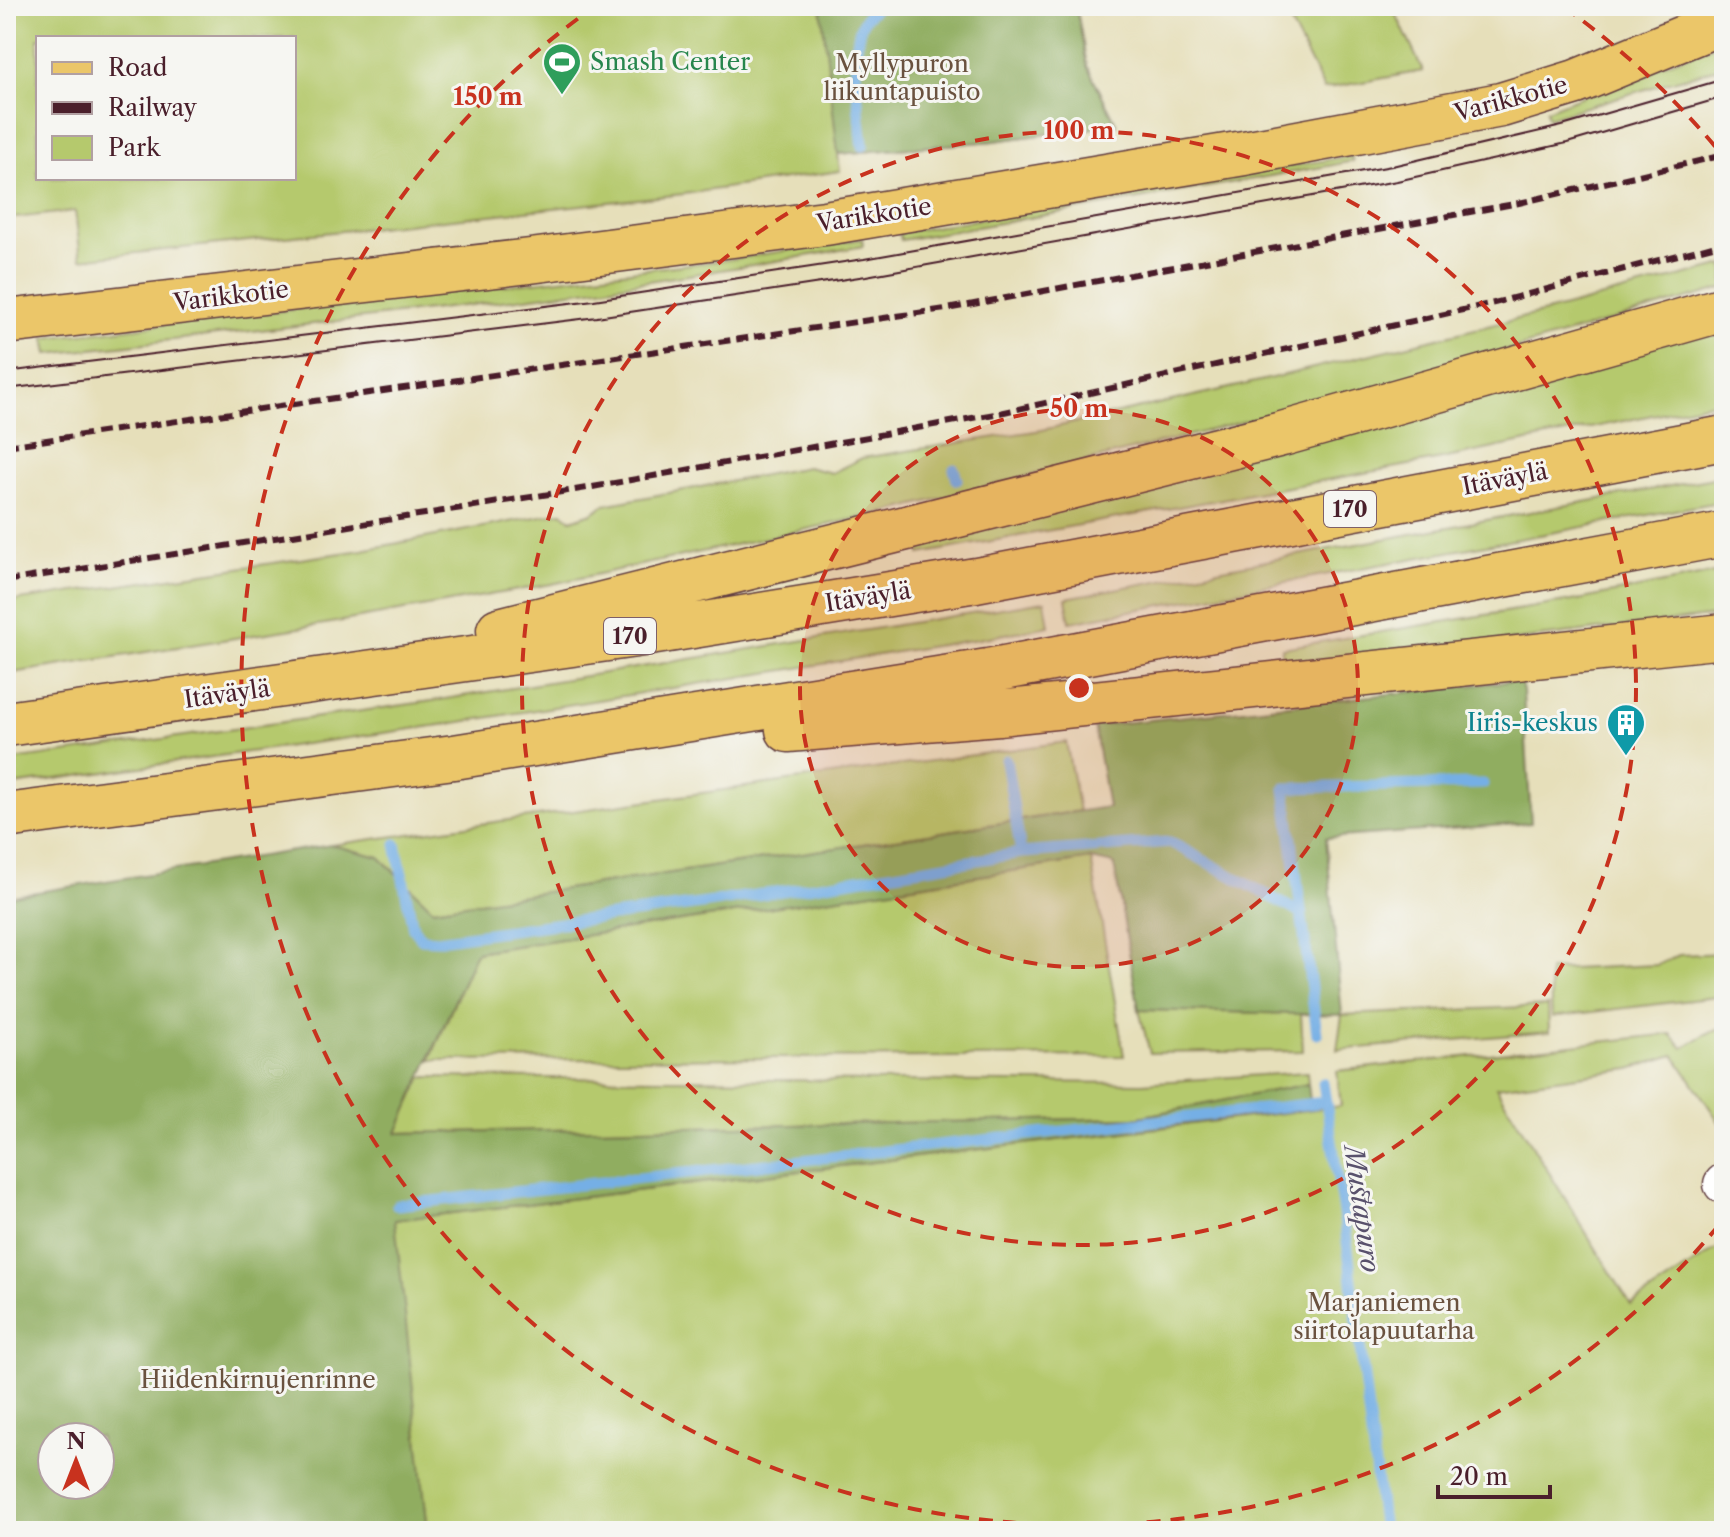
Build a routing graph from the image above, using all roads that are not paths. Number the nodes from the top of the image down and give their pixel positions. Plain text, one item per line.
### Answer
1 (1724, 21) edge
2 (1724, 309) edge
3 (6, 322) edge
4 (1724, 438) edge
5 (1724, 534) edge
6 (1724, 636) edge
7 (284, 686) junction
8 (6, 724) edge
9 (454, 757) junction
10 (6, 816) edge

1 - 3 main road, Varikkotie
2 - 7 main road
4 - 7 main road, Itäväylä / 170
5 - 9 main road
6 - 9 main road
7 - 8 main road, Itäväylä / 170
9 - 10 main road

